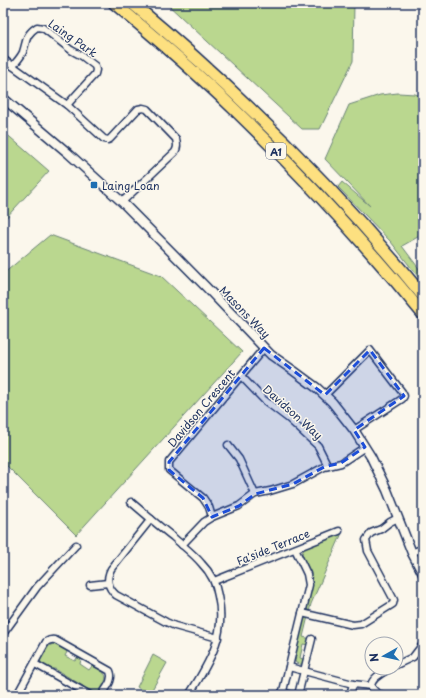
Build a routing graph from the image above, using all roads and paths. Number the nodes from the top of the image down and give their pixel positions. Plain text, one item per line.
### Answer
1 (114, 3) edge
2 (132, 3) edge
3 (3, 59) edge
4 (13, 66) junction
5 (3, 98) edge
6 (67, 105) junction
7 (122, 202) junction
8 (423, 296) edge
9 (423, 314) edge
10 (264, 348) junction
11 (241, 376) junction
12 (326, 395) junction
13 (354, 430) junction
14 (228, 445) dead end
15 (364, 447) junction
16 (328, 466) junction
17 (255, 494) junction
18 (131, 502) dead end
19 (212, 517) junction
20 (398, 518) junction
21 (151, 519) junction
22 (338, 531) dead end
23 (76, 545) dead end
24 (182, 545) junction
25 (423, 548) edge
26 (295, 549) junction
27 (412, 553) junction
28 (423, 574) edge
29 (214, 581) junction
30 (108, 583) junction
31 (90, 585) dead end
32 (302, 613) junction
33 (3, 634) edge
34 (218, 638) junction
35 (312, 639) dead end
36 (423, 644) edge
37 (404, 662) edge
38 (35, 664) junction
39 (289, 667) junction
40 (304, 671) junction
41 (379, 676) edge
42 (353, 684) junction
43 (371, 686) junction
44 (282, 694) edge
45 (17, 695) edge
46 (90, 695) edge
47 (102, 695) edge
48 (189, 695) edge
49 (293, 695) edge
50 (298, 695) edge
51 (350, 695) edge
52 (382, 695) edge

1 - 9 highway, A1
2 - 8 highway, A1
3 - 4 street
4 - 6 street
4 - 6 street, Laing Park
5 - 7 street, Masons Way
6 - 7 street
7 - 10 street, Masons Way
10 - 11 street, Davidson Crescent
10 - 12 street, Masons Way
11 - 16 street, Davidson Way
11 - 19 street, Davidson Crescent
12 - 13 street, Masons Way
12 - 13 street
13 - 15 street, Masons Way
14 - 17 street
15 - 16 street
15 - 20 street, Masons Way
16 - 17 street
17 - 19 street
18 - 21 street
19 - 24 street
20 - 27 street, Masons Way
20 - 32 street
21 - 24 street
21 - 30 street
22 - 26 street, Fa'side Terrace
23 - 33 street
24 - 29 street
25 - 27 street
26 - 29 street, Fa'side Terrace
26 - 32 street
27 - 28 street, Masons Way
29 - 34 street
30 - 31 street
30 - 34 street
32 - 39 street
34 - 48 street
35 - 40 street
36 - 37 street
38 - 45 street
38 - 46 street
38 - 47 street
39 - 40 street
39 - 44 street
40 - 42 street
40 - 50 street
41 - 43 street
42 - 43 street
42 - 51 street
43 - 52 street
44 - 49 street

